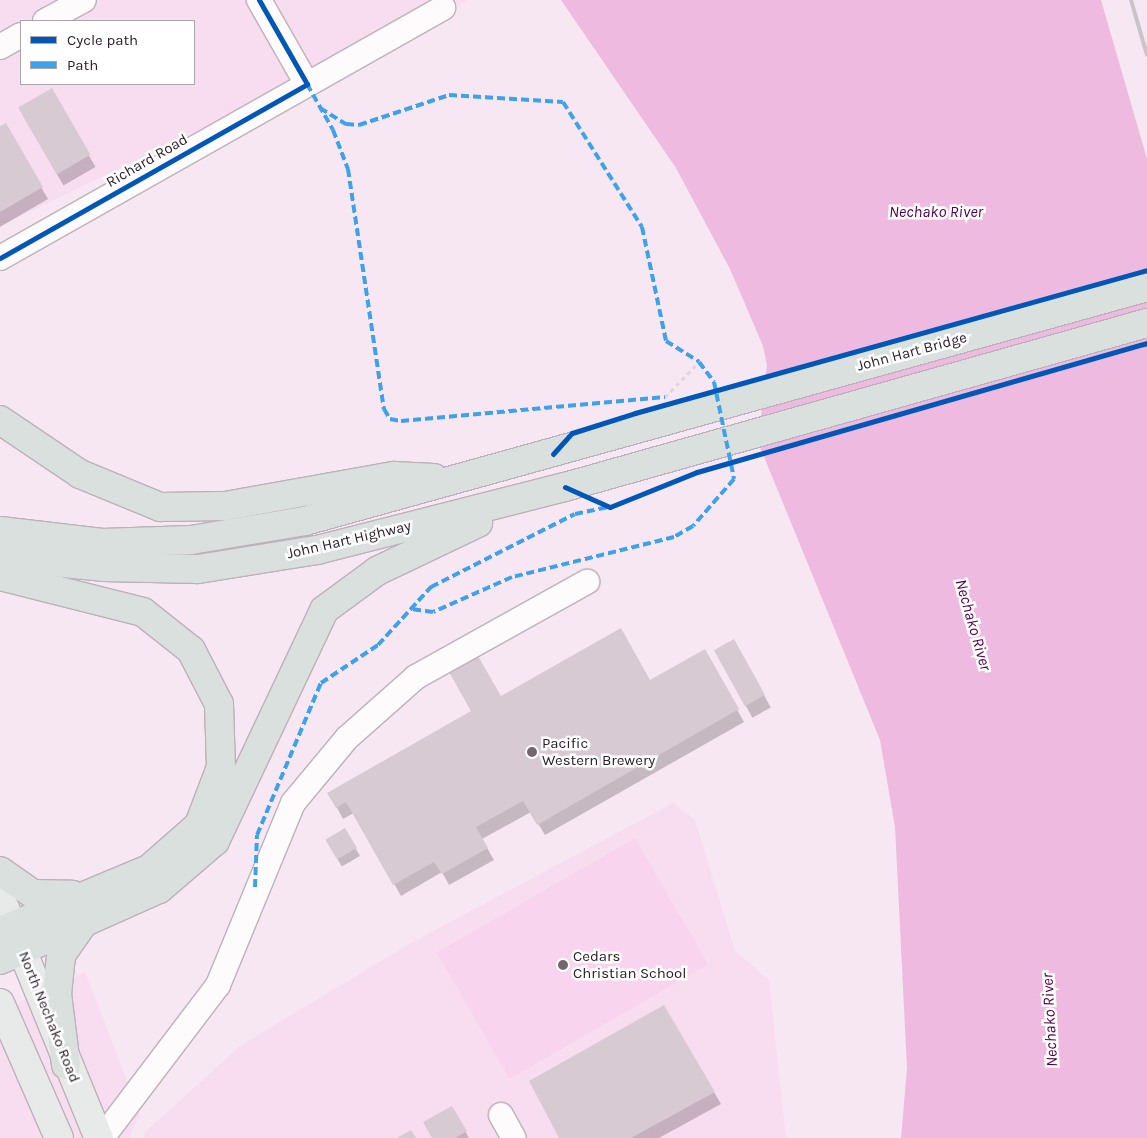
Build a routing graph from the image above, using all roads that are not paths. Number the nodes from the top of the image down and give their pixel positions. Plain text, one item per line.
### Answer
1 (84, 0) edge
2 (258, 0) edge
3 (443, 8) dead end
4 (47, 20) edge
5 (20, 36) edge
6 (0, 46) edge
7 (307, 84) junction
8 (0, 258) edge
9 (1147, 287) edge
10 (1147, 323) edge
11 (669, 405) joint
12 (0, 420) edge
13 (458, 479) junction
14 (565, 487) junction
15 (0, 531) edge
16 (0, 557) edge
17 (0, 576) edge
18 (587, 582) dead end
19 (0, 871) edge
20 (0, 896) edge
21 (83, 908) junction
22 (6, 928) edge
23 (11, 955) edge
24 (0, 1004) edge
25 (66, 1065) junction
26 (501, 1115) dead end
27 (59, 1138) edge
28 (100, 1138) edge
29 (514, 1138) edge

1 - 4 street
2 - 7 street
3 - 7 street, Richard Road
5 - 6 street
7 - 8 street, Richard Road
9 - 11 highway, John Hart Bridge
10 - 14 highway, John Hart Highway
11 - 13 highway, John Hart Highway
12 - 13 highway
13 - 15 highway, John Hart Highway
14 - 16 highway, John Hart Highway
14 - 21 highway
17 - 21 highway
18 - 28 street
19 - 21 highway
20 - 22 main road, North Nechako Road
21 - 22 highway
21 - 23 highway
21 - 25 highway
22 - 23 main road, North Nechako Road
23 - 25 main road, North Nechako Road
24 - 27 main road
25 - 28 main road, North Nechako Road
26 - 29 street

